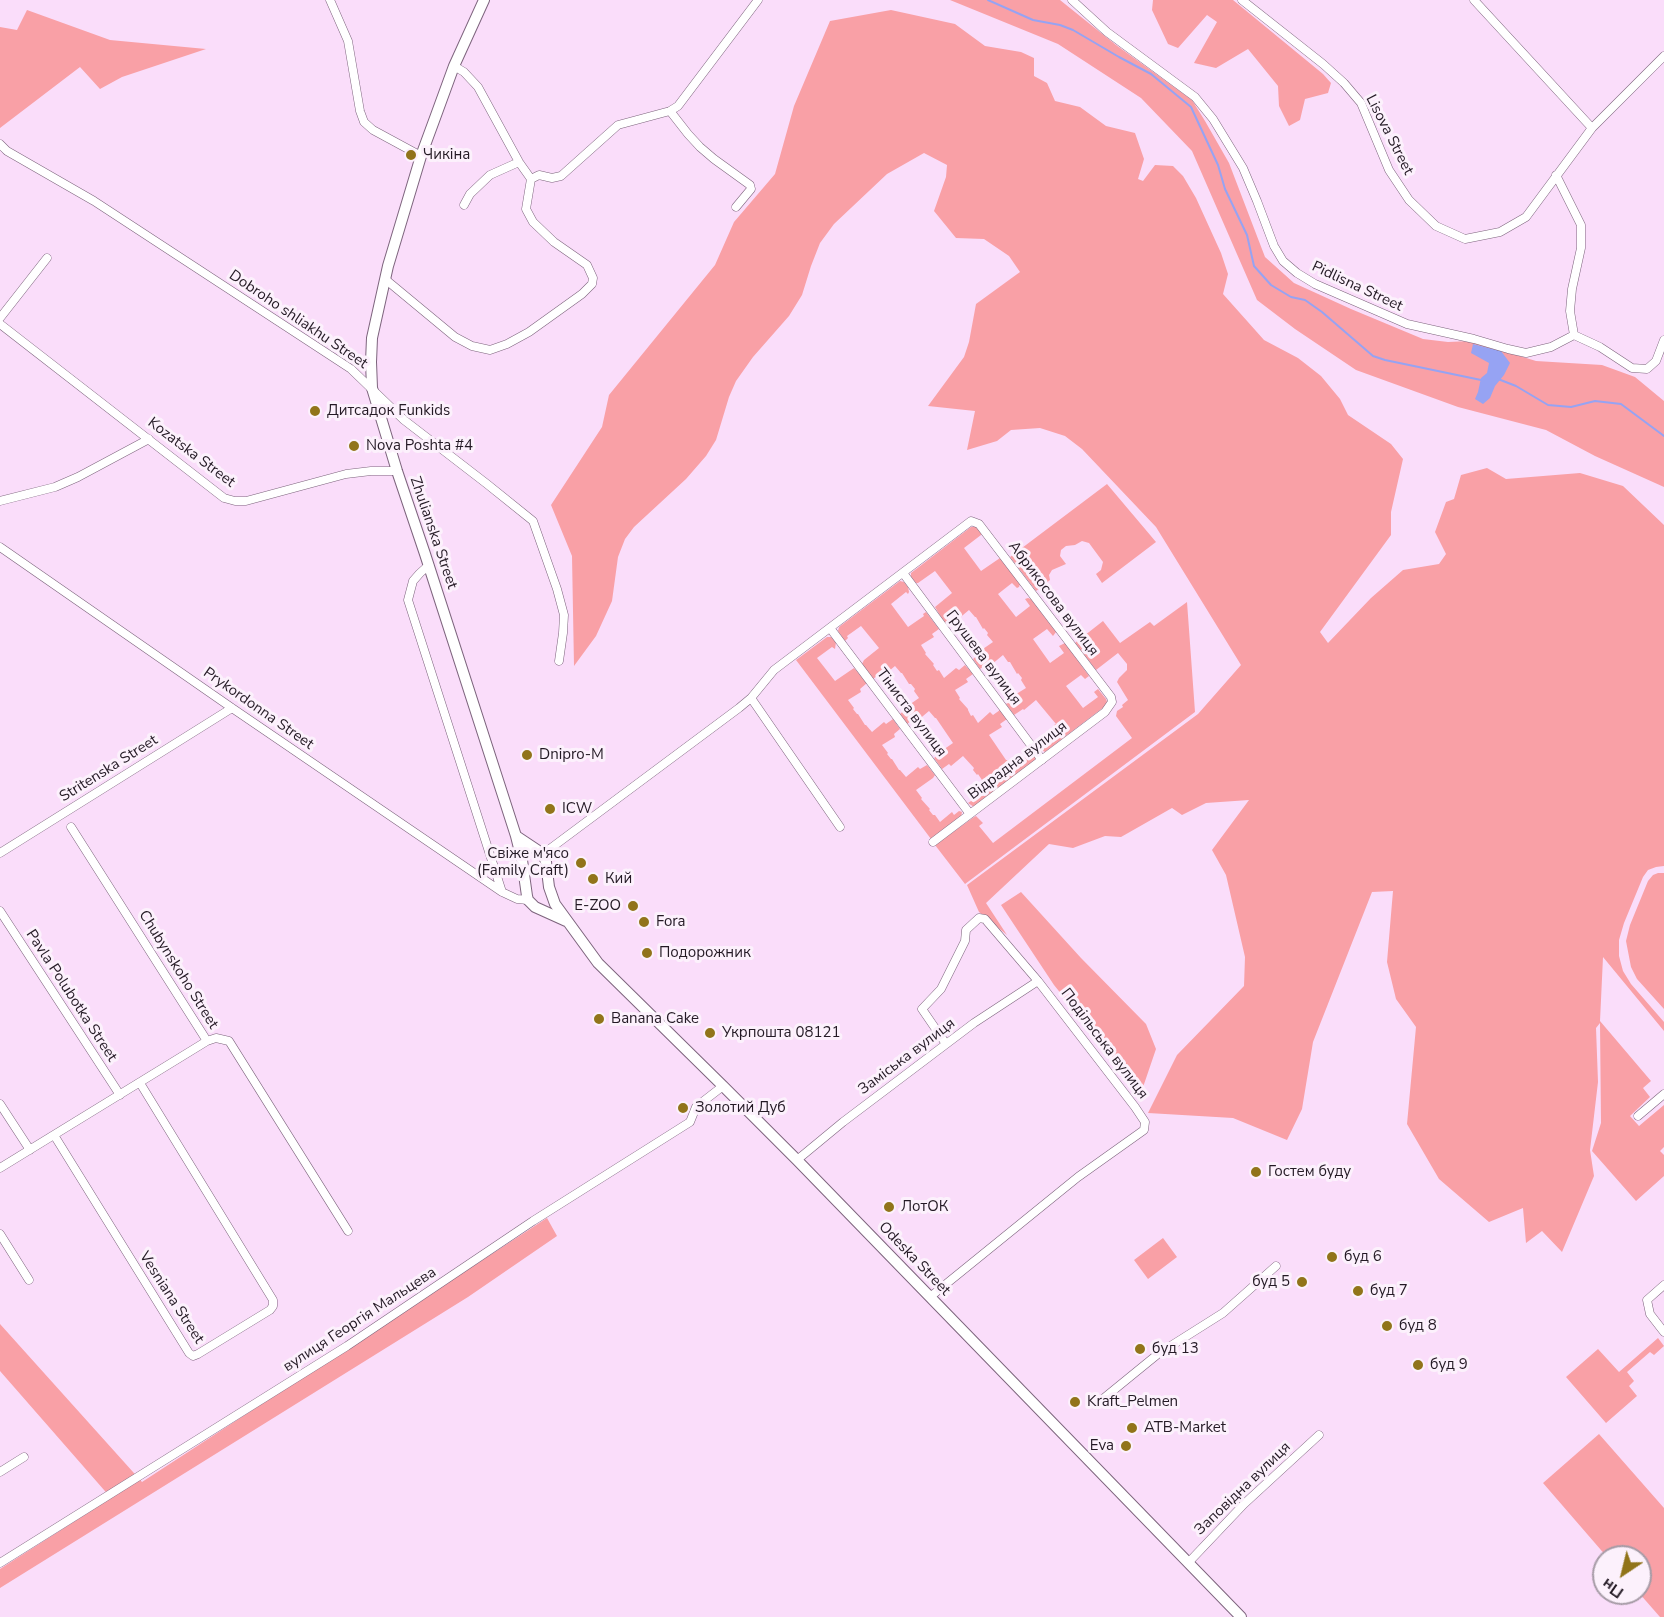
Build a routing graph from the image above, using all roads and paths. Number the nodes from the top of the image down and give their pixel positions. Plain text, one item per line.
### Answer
1 (330, 0) edge
2 (484, 0) edge
3 (758, 0) edge
4 (1072, 0) edge
5 (1242, 0) edge
6 (1474, 0) edge
7 (1664, 56) edge
8 (454, 66) junction
9 (670, 111) junction
10 (1592, 128) junction
11 (0, 144) edge
12 (421, 156) junction
13 (519, 162) junction
14 (1556, 176) junction
15 (531, 179) junction
16 (464, 205) dead end
17 (736, 207) dead end
18 (46, 258) dead end
19 (385, 279) junction
20 (0, 318) edge
21 (0, 324) edge
22 (1574, 335) junction
23 (1664, 340) edge
24 (372, 388) junction
25 (149, 439) junction
26 (397, 471) junction
27 (0, 501) edge
28 (0, 547) edge
29 (429, 565) junction
30 (903, 573) junction
31 (830, 628) junction
32 (559, 661) dead end
33 (1111, 697) joint
34 (751, 698) junction
35 (232, 708) junction
36 (1042, 760) junction
37 (970, 814) junction
38 (71, 827) dead end
39 (840, 827) dead end
40 (516, 836) junction
41 (933, 842) dead end
42 (541, 852) junction
43 (0, 853) edge
44 (522, 860) junction
45 (502, 892) junction
46 (552, 897) junction
47 (528, 900) junction
48 (540, 909) junction
49 (0, 911) edge
50 (567, 922) junction
51 (1038, 981) junction
52 (207, 1041) junction
53 (946, 1044) junction
54 (140, 1083) junction
55 (723, 1086) junction
56 (1664, 1094) edge
57 (120, 1095) junction
58 (0, 1104) edge
59 (1638, 1116) dead end
60 (54, 1136) junction
61 (30, 1150) junction
62 (796, 1160) junction
63 (0, 1168) edge
64 (348, 1231) dead end
65 (0, 1234) edge
66 (1276, 1266) dead end
67 (28, 1280) dead end
68 (1664, 1285) edge
69 (930, 1297) junction
70 (1664, 1332) edge
71 (1104, 1398) dead end
72 (1319, 1435) dead end
73 (24, 1457) dead end
74 (0, 1472) edge
75 (0, 1563) edge
76 (1188, 1563) junction
77 (1241, 1617) edge

1 - 12 street
2 - 8 street, Zhulianska Street
3 - 9 street
4 - 22 street, Pidlisna Street
5 - 14 street, Lisova Street
6 - 10 street
7 - 10 street, Lisova Street
8 - 12 street, Zhulianska Street
8 - 13 street
9 - 15 street
9 - 17 street
10 - 14 street, Lisova Street
11 - 24 street, Dobroho shliakhu Street
12 - 19 street, Zhulianska Street
13 - 15 street
13 - 16 street
14 - 22 street
15 - 19 street
18 - 20 street
19 - 24 street, Zhulianska Street
21 - 25 street, Kozatska Street
22 - 23 street
24 - 26 street, Zhulianska Street
24 - 32 street, Dobroho shliakhu Street
25 - 26 street, Kozatska Street
25 - 27 street
26 - 29 street, Zhulianska Street
28 - 35 street, Prykordonna Street
29 - 40 street, Zhulianska Street
29 - 45 street
30 - 31 street
30 - 33 street, Абрикосова вулиця
30 - 36 street, Грушева вулиця
31 - 34 street
31 - 37 street, Тіниста вулиця
33 - 36 street, Відрадна вулиця
34 - 39 street
34 - 42 street
35 - 43 street, Stritenska Street
35 - 45 street, Prykordonna Street
36 - 37 street, Відрадна вулиця
37 - 41 street, Відрадна вулиця
38 - 52 street, Chubynskoho Street
40 - 42 street
40 - 44 street, Zhulianska Street
42 - 44 street
42 - 46 street
44 - 47 street, Zhulianska Street
45 - 47 street, Prykordonna Street
46 - 48 street
46 - 50 street
47 - 48 street
48 - 50 street
49 - 57 street, Pavla Polubotka Street
50 - 55 street, Odeska Street
51 - 53 street, Заміська вулиця
51 - 53 street, Подільська вулиця
51 - 69 street, Подільська вулиця
52 - 54 street
52 - 64 street, Chubynskoho Street
53 - 62 street, Заміська вулиця
54 - 57 street
54 - 60 street, Vesniana Street
55 - 62 street, Odeska Street
55 - 75 street, вулиця Георгія Мальцева
56 - 59 street
57 - 60 street
58 - 61 street
60 - 61 street
61 - 63 street
62 - 69 street, Odeska Street
65 - 67 street
66 - 71 street
68 - 70 street
69 - 76 street, Odeska Street
72 - 76 street, Заповідна вулиця
73 - 74 street
76 - 77 street, Odeska Street

